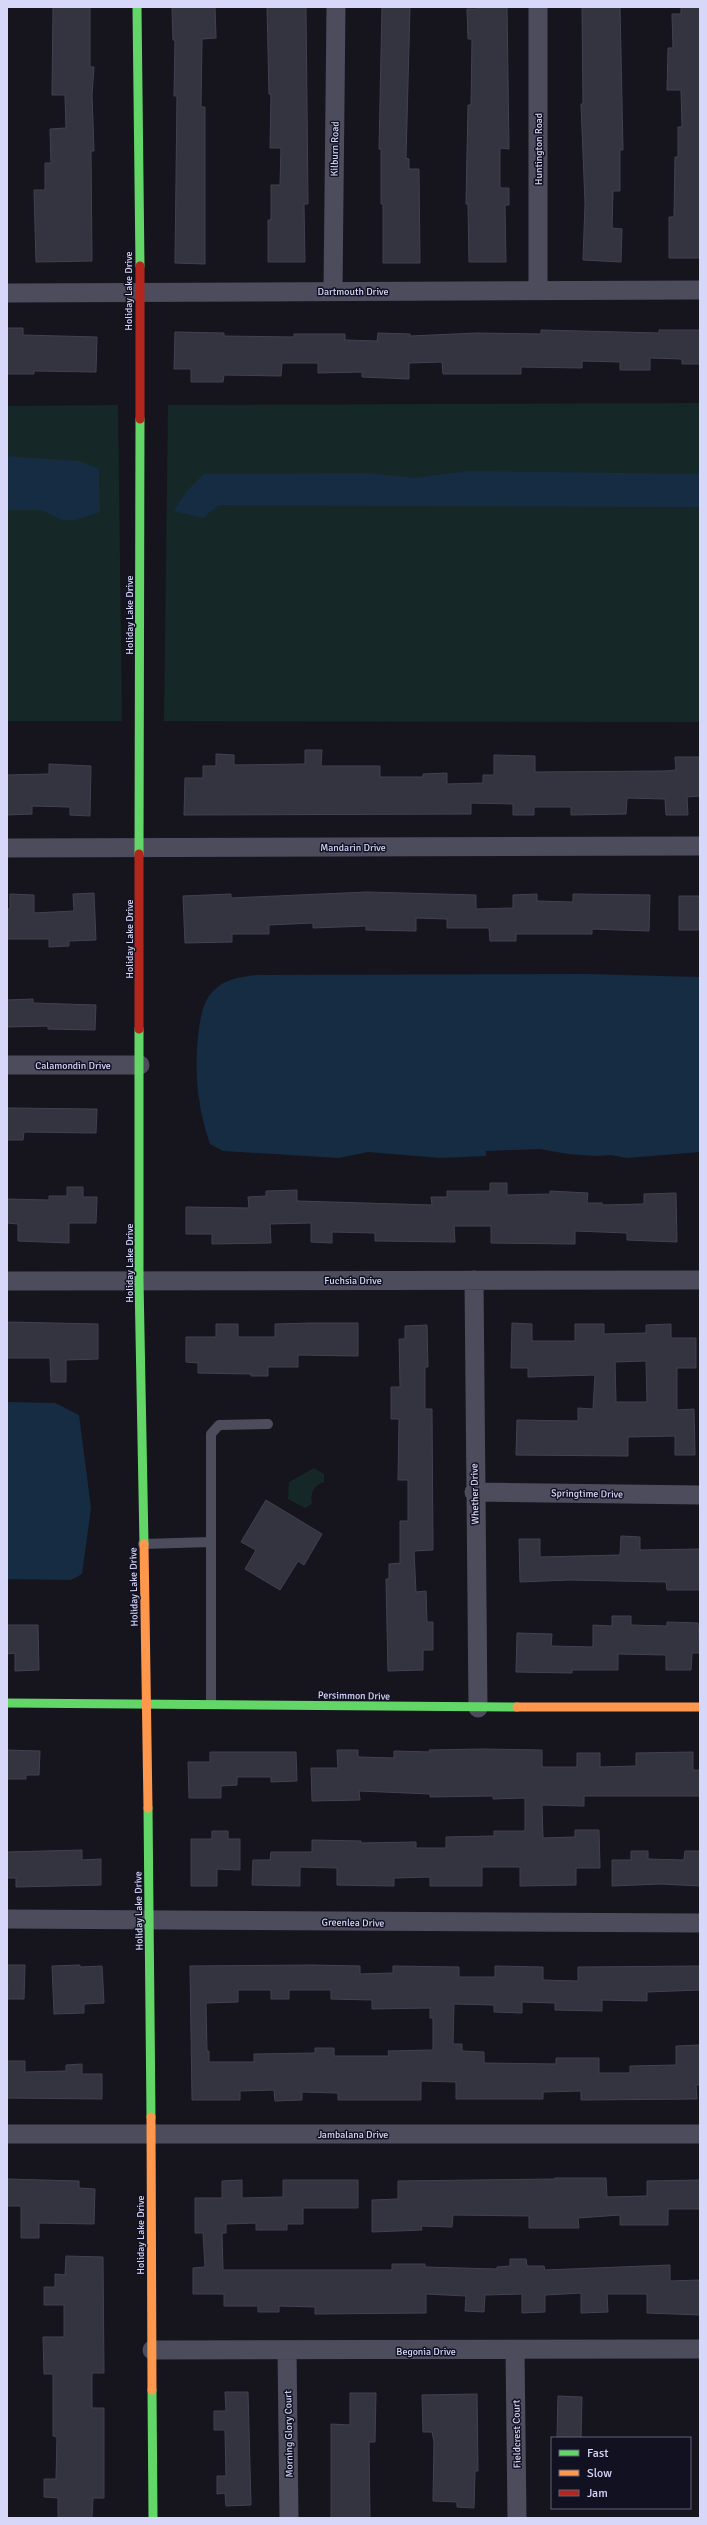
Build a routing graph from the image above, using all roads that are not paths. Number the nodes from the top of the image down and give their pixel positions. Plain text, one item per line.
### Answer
1 (137, 7) edge
2 (336, 7) edge
3 (538, 7) edge
4 (538, 290) junction
5 (700, 290) edge
6 (333, 291) junction
7 (140, 292) junction
8 (7, 293) edge
9 (700, 846) edge
10 (140, 847) junction
11 (7, 848) edge
12 (7, 1065) edge
13 (140, 1065) junction
14 (474, 1280) junction
15 (700, 1280) edge
16 (7, 1281) edge
17 (139, 1281) junction
18 (268, 1424) dead end
19 (474, 1492) junction
20 (700, 1495) edge
21 (211, 1542) junction
22 (143, 1544) junction
23 (145, 1703) junction
24 (7, 1704) edge
25 (211, 1704) junction
26 (700, 1707) edge
27 (478, 1708) junction
28 (150, 1918) junction
29 (7, 1919) edge
30 (700, 1922) edge
31 (7, 2134) edge
32 (151, 2134) junction
33 (700, 2134) edge
34 (700, 2349) edge
35 (152, 2350) junction
36 (287, 2350) junction
37 (515, 2351) junction
38 (152, 2518) edge
39 (289, 2518) edge
40 (517, 2518) edge

1 - 7 street, Holiday Lake Drive
2 - 6 street, Kilburn Road
3 - 4 street, Huntington Road
4 - 5 street, Dartmouth Drive
4 - 6 street, Dartmouth Drive
6 - 7 street, Dartmouth Drive
7 - 8 street, Dartmouth Drive
7 - 10 street, Holiday Lake Drive
9 - 10 street, Mandarin Drive
10 - 11 street, Mandarin Drive
10 - 13 street, Holiday Lake Drive
12 - 13 street, Calamondin Drive
13 - 17 street, Holiday Lake Drive
14 - 15 street, Fuchsia Drive
14 - 17 street, Fuchsia Drive
14 - 19 street, Whether Drive
16 - 17 street, Fuchsia Drive
17 - 22 street, Holiday Lake Drive
18 - 21 lane
19 - 20 street, Springtime Drive
19 - 27 street, Whether Drive
21 - 22 lane
21 - 25 lane
22 - 23 street, Holiday Lake Drive
23 - 24 street, Persimmon Drive
23 - 25 street, Persimmon Drive
23 - 28 street, Holiday Lake Drive
25 - 27 street, Persimmon Drive
26 - 27 street, Persimmon Drive
28 - 29 street, Greenlea Drive
28 - 30 street, Greenlea Drive
28 - 32 street, Holiday Lake Drive
31 - 32 street, Jambalana Drive
32 - 33 street, Jambalana Drive
32 - 35 street, Holiday Lake Drive
34 - 37 street, Begonia Drive
35 - 36 street, Begonia Drive
35 - 38 street, Holiday Lake Drive
36 - 37 street, Begonia Drive
36 - 39 street, Morning Glory Court
37 - 40 street, Fieldcrest Court

